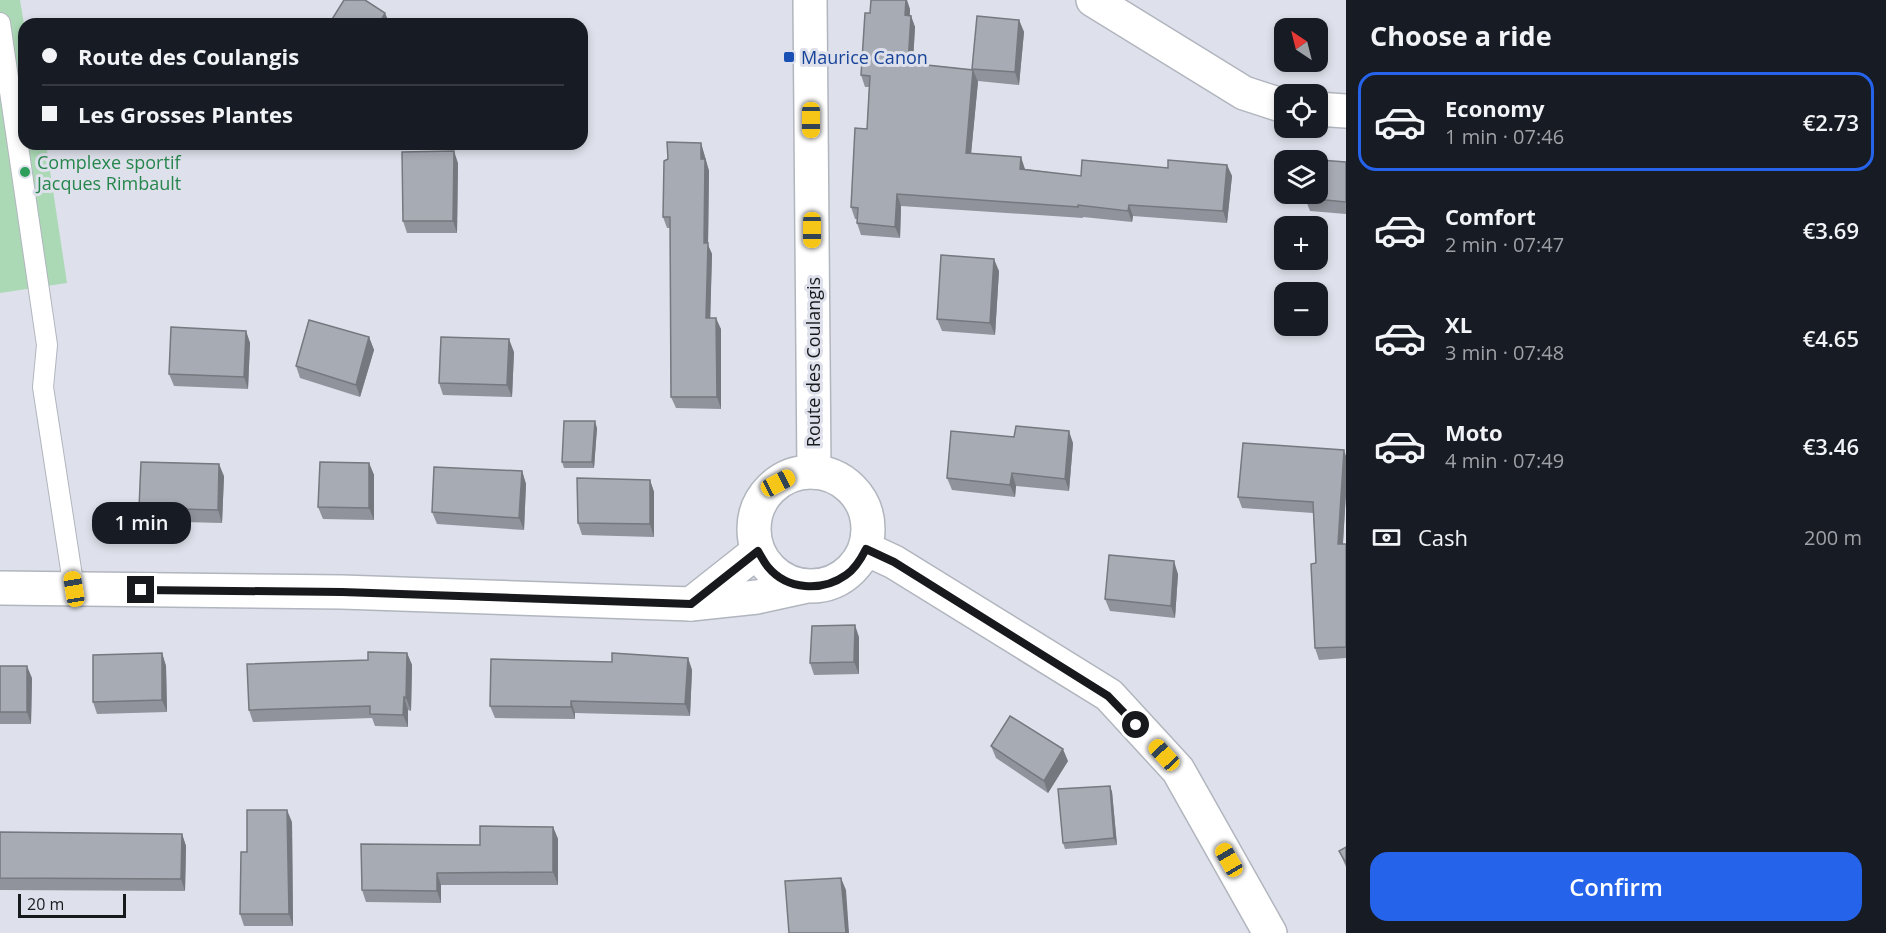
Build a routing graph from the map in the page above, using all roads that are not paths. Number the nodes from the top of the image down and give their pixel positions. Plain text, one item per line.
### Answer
1 (810, 0) edge
2 (1093, 0) edge
3 (0, 23) edge
4 (1274, 103) edge
5 (1328, 110) edge
6 (1346, 111) edge
7 (18, 149) edge
8 (18, 150) edge
9 (814, 472) junction
10 (866, 549) junction
11 (758, 551) junction
12 (803, 587) junction
13 (0, 588) edge
14 (74, 589) junction
15 (691, 604) junction
16 (1270, 933) edge

1 - 9 street, Route des Coulangis
2 - 4 street
3 - 7 lane
5 - 6 street
8 - 14 lane
9 - 10 street
9 - 11 street
10 - 12 street
10 - 16 street
11 - 12 street
11 - 15 street
12 - 15 street
13 - 14 street
14 - 15 street

